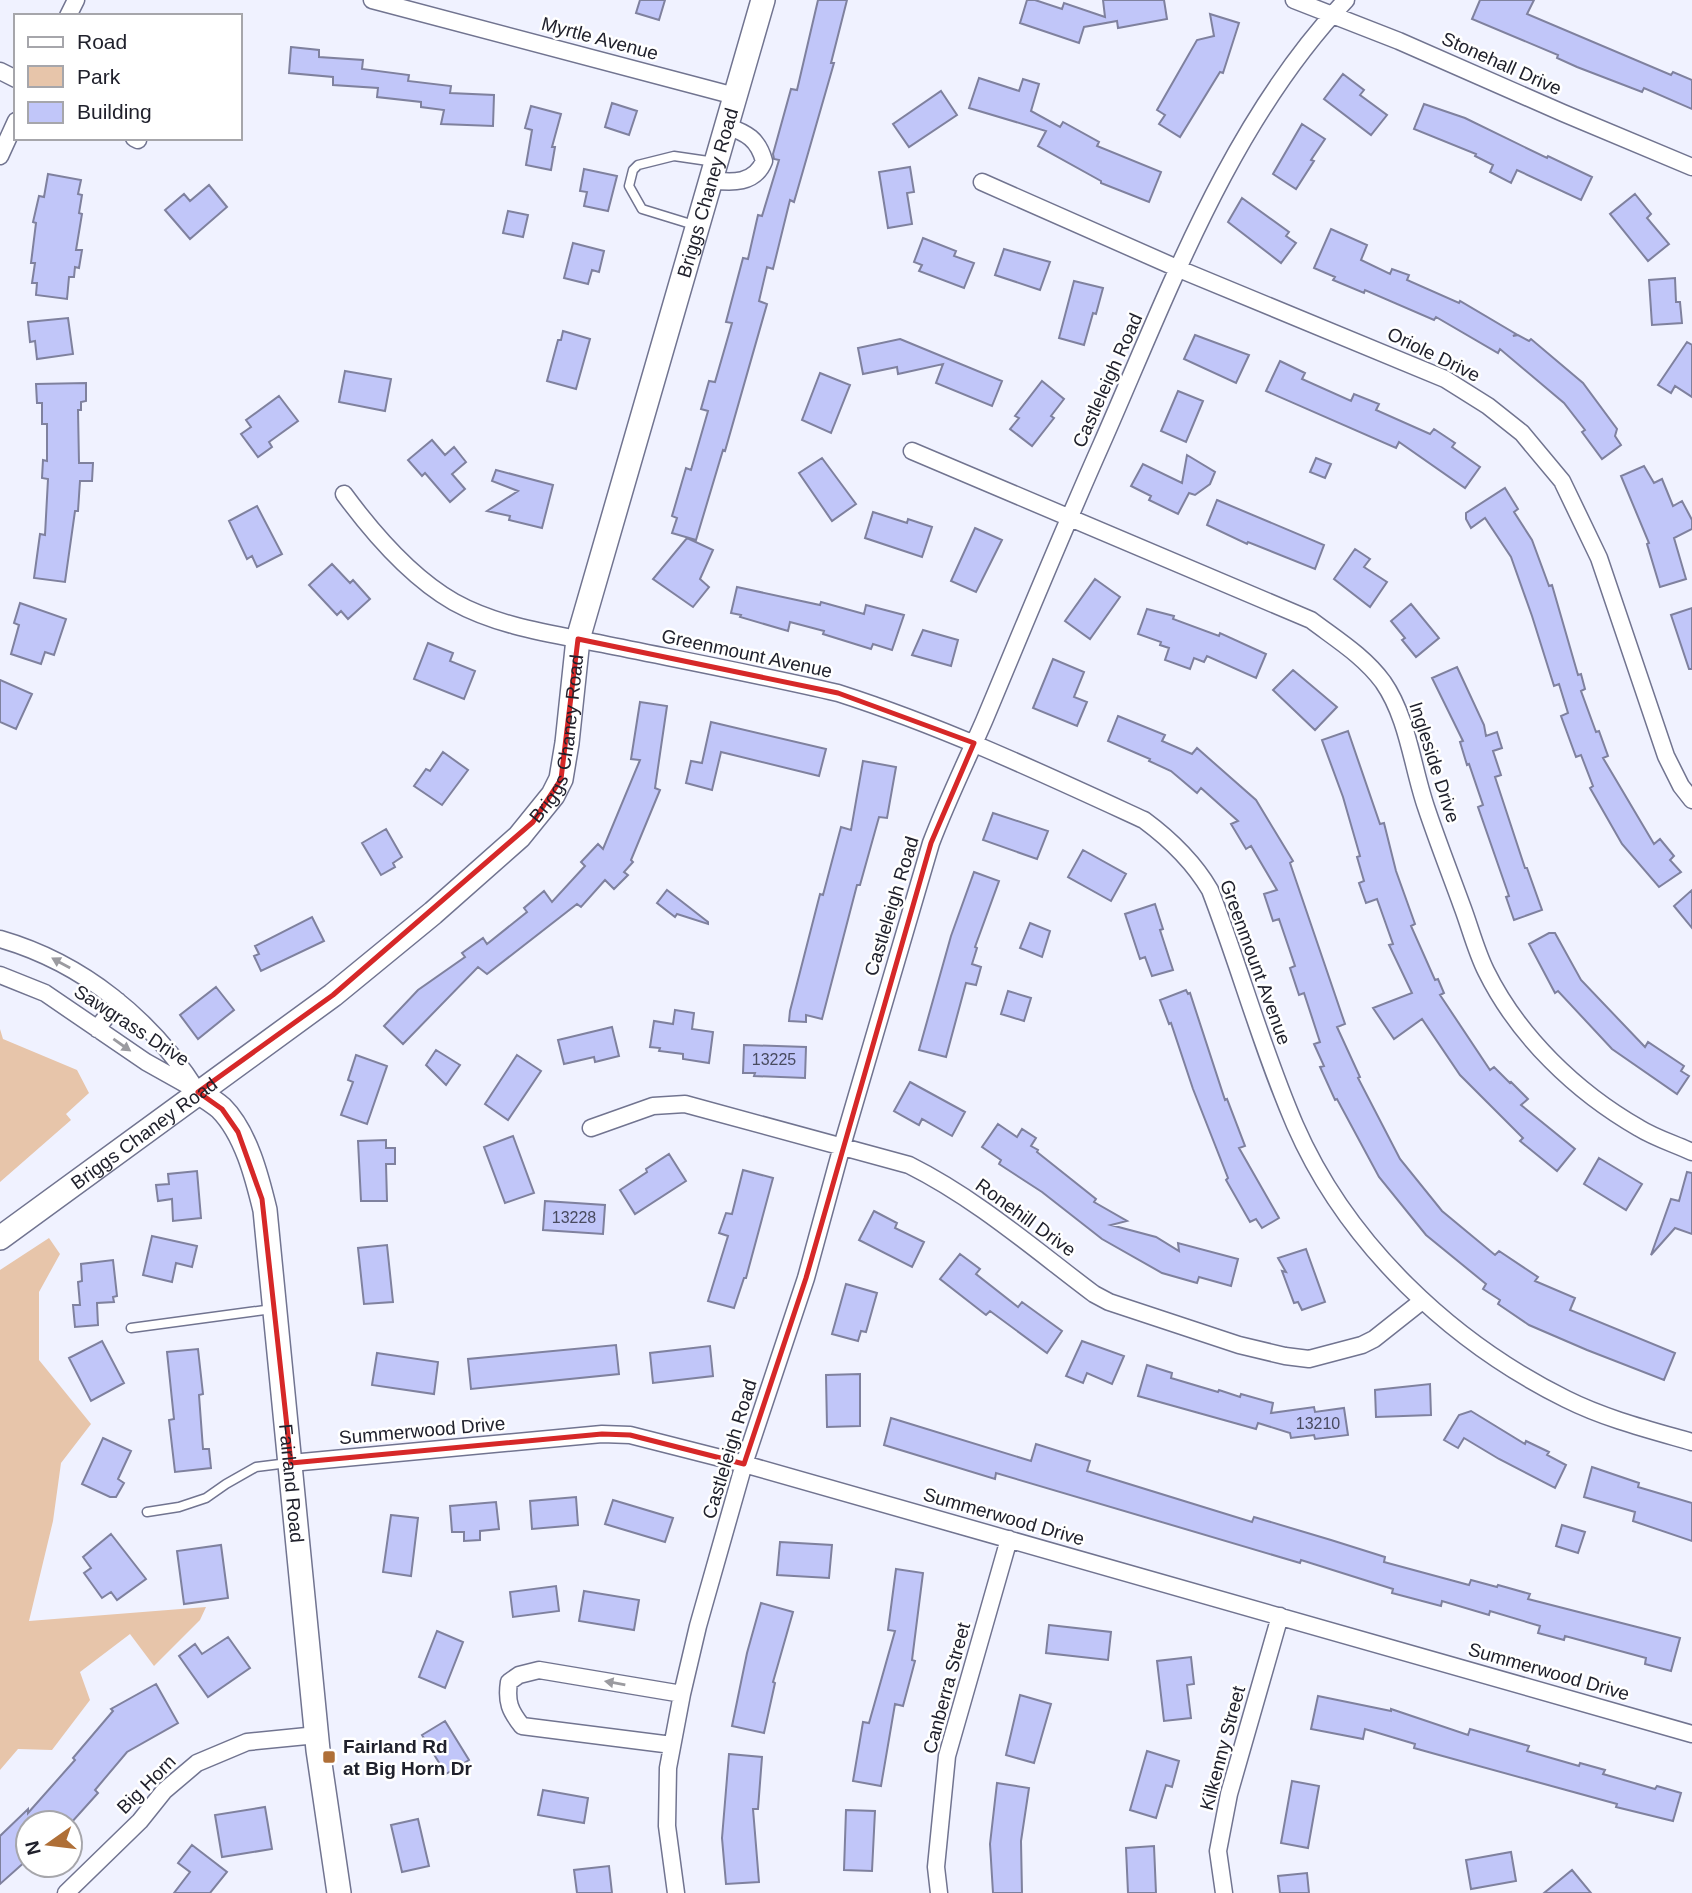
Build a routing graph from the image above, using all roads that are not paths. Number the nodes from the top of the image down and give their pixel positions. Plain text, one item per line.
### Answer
1 (372, 0) edge
2 (763, 0) edge
3 (1294, 0) edge
4 (1346, 0) edge
5 (1332, 15) junction
6 (735, 96) junction
7 (14, 125) edge
8 (726, 126) junction
9 (0, 156) edge
10 (1692, 167) edge
11 (713, 171) junction
12 (982, 182) dead end
13 (697, 226) junction
14 (1179, 269) junction
15 (912, 451) dead end
16 (344, 494) dead end
17 (1069, 517) junction
18 (578, 639) junction
19 (974, 743) junction
20 (1692, 800) edge
21 (0, 939) edge
22 (0, 975) edge
23 (118, 1001) junction
24 (97, 1029) junction
25 (198, 1092) junction
26 (591, 1128) dead end
27 (842, 1146) junction
28 (1692, 1152) edge
29 (0, 1238) edge
30 (1422, 1301) junction
31 (275, 1308) junction
32 (131, 1328) dead end
33 (1692, 1442) edge
34 (291, 1463) junction
35 (744, 1464) junction
36 (147, 1513) dead end
37 (1009, 1539) junction
38 (1280, 1616) junction
39 (682, 1694) junction
40 (1692, 1734) edge
41 (317, 1735) junction
42 (672, 1745) junction
43 (66, 1893) edge
44 (339, 1893) edge
45 (676, 1893) edge
46 (939, 1893) edge
47 (1224, 1893) edge

1 - 6 street, Myrtle Avenue
2 - 6 main road, Briggs Chaney Road
3 - 5 street, Stonehall Drive
4 - 5 street, Castleleigh Road
5 - 10 street, Stonehall Drive
5 - 14 street, Castleleigh Road
6 - 8 main road, Briggs Chaney Road
7 - 9 street
8 - 11 main road, Briggs Chaney Road
8 - 11 street
11 - 13 main road, Briggs Chaney Road
11 - 13 lane
12 - 14 street, Oriole Drive
13 - 18 main road, Briggs Chaney Road
14 - 17 street, Castleleigh Road
14 - 20 street, Oriole Drive
15 - 17 street, Ingleside Drive
16 - 18 street, Greenmount Avenue
17 - 19 street, Castleleigh Road
17 - 28 street, Ingleside Drive
18 - 19 street, Greenmount Avenue
18 - 25 main road, Briggs Chaney Road
19 - 27 street, Castleleigh Road
19 - 30 street, Greenmount Avenue
23 -> 21 street, Sawgrass Drive
22 - 24 street, Sawgrass Drive
23 - 24 street
23 - 25 street, Sawgrass Drive
24 -> 25 street, Sawgrass Drive
25 - 29 main road, Briggs Chaney Road
25 - 31 main road, Fairland Road
26 - 27 street, Ronehill Drive
27 - 30 street, Ronehill Drive
27 - 35 street, Castleleigh Road
30 - 33 street, Greenmount Avenue
31 - 32 lane
31 - 34 main road, Fairland Road
34 - 35 street, Summerwood Drive
34 - 36 lane
34 - 41 main road, Fairland Road
35 - 37 street, Summerwood Drive
35 - 39 street, Castleleigh Road
37 - 38 street, Summerwood Drive
37 - 46 street, Canberra Street
38 - 40 street, Summerwood Drive
38 - 47 street, Kilkenny Street
39 - 42 street, Castleleigh Road
39 -> 42 street
41 - 43 street, Big Horn
41 - 44 main road, Fairland Road
42 - 45 street, Castleleigh Road

